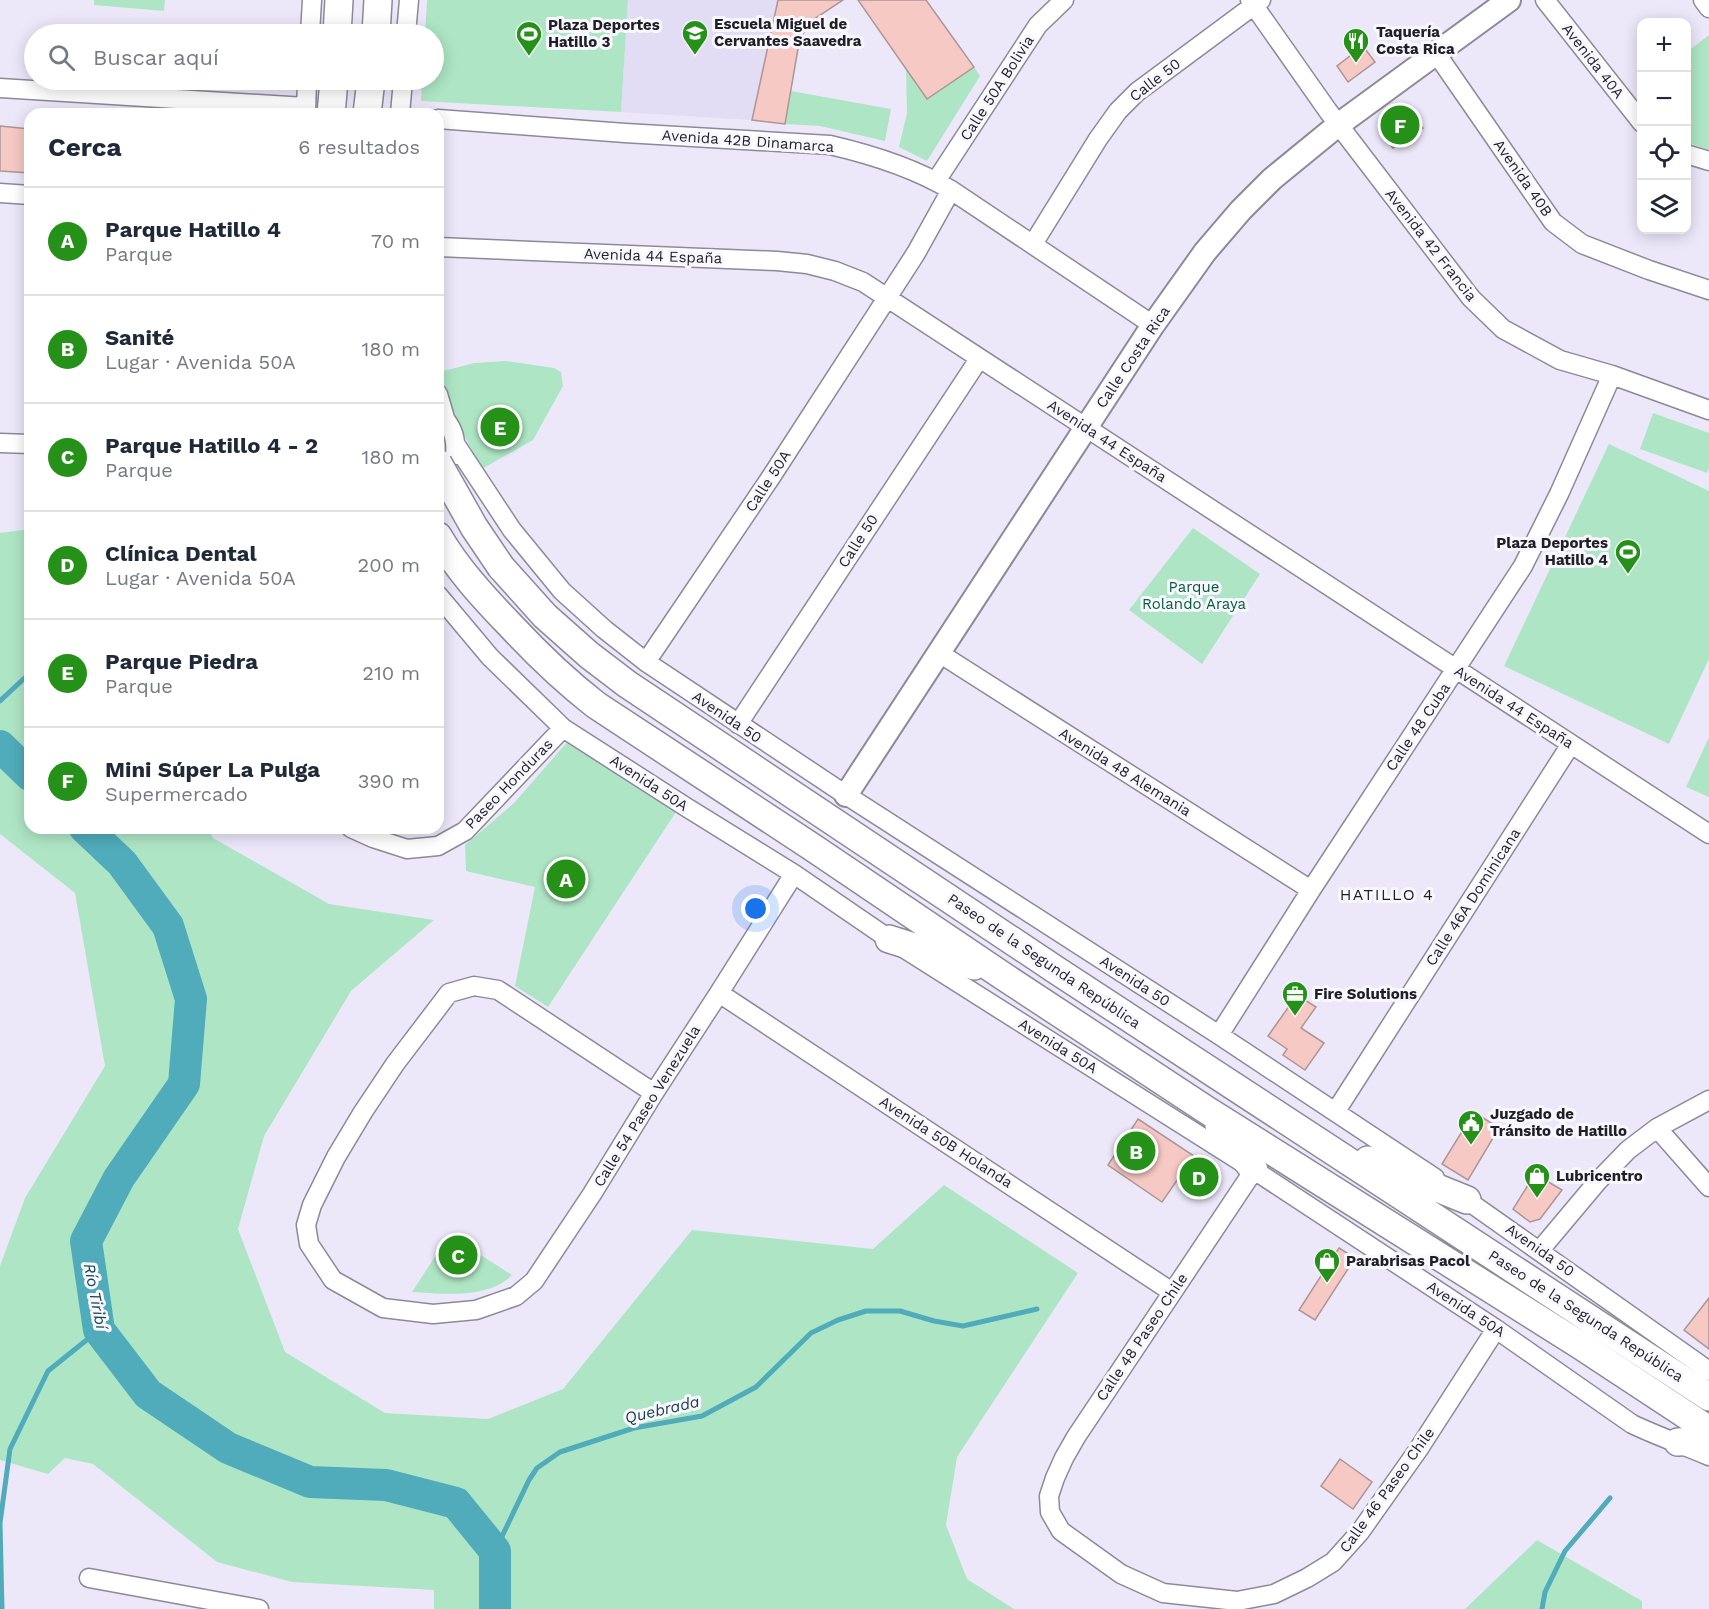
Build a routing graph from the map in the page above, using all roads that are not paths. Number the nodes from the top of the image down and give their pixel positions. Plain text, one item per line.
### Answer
1 (312, 0) edge
2 (339, 0) edge
3 (378, 0) edge
4 (409, 0) edge
5 (1064, 0) edge
6 (1509, 0) edge
7 (1545, 0) edge
8 (1703, 0) edge
9 (1255, 2) edge
10 (1709, 8) edge
11 (311, 24) edge
12 (338, 24) edge
13 (376, 24) edge
14 (407, 24) edge
15 (1436, 53) junction
16 (0, 88) edge
17 (24, 90) edge
18 (26, 90) edge
19 (309, 90) edge
20 (328, 90) edge
21 (370, 90) edge
22 (402, 90) edge
23 (262, 108) edge
24 (313, 108) edge
25 (316, 108) edge
26 (368, 108) edge
27 (401, 108) edge
28 (1637, 118) edge
29 (444, 119) edge
30 (1338, 125) junction
31 (1691, 156) edge
32 (1709, 161) edge
33 (943, 185) junction
34 (0, 193) edge
35 (24, 195) edge
36 (1033, 244) junction
37 (444, 247) edge
38 (1709, 290) edge
39 (887, 298) junction
40 (1153, 325) junction
41 (979, 359) junction
42 (1612, 375) junction
43 (1709, 410) edge
44 (444, 419) edge
45 (1086, 428) junction
46 (0, 443) edge
47 (24, 444) edge
48 (447, 454) edge
49 (444, 481) edge
50 (444, 546) edge
51 (444, 602) edge
52 (939, 653) junction
53 (646, 662) junction
54 (1456, 670) junction
55 (738, 724) junction
56 (563, 728) junction
57 (1571, 744) junction
58 (846, 795) junction
59 (364, 834) edge
60 (1709, 834) edge
61 (794, 874) junction
62 (1311, 890) junction
63 (889, 939) junction
64 (1003, 976) junction
65 (719, 993) junction
66 (1219, 1035) junction
67 (654, 1093) junction
68 (1709, 1100) edge
69 (1205, 1109) junction
70 (1336, 1112) junction
71 (1657, 1128) junction
72 (1310, 1136) junction
73 (1254, 1170) junction
74 (1709, 1186) edge
75 (1467, 1200) junction
76 (1540, 1250) junction
77 (1172, 1292) junction
78 (1496, 1329) junction
79 (1709, 1371) edge
80 (1709, 1396) edge
81 (1709, 1431) edge
82 (1678, 1442) junction
83 (1709, 1456) edge
84 (1050, 1512) joint
85 (89, 1578) dead end
86 (229, 1607) edge
87 (259, 1609) edge

1 - 11 street
2 - 12 highway
3 - 13 highway
4 - 14 street
5 - 33 street, Calle 50A Bolivia
6 - 15 main road, Calle Costa Rica
7 - 28 street, Avenida 40A
8 - 10 street
9 - 30 street, Avenida 42 Francia
9 - 36 street, Calle 50
15 - 30 main road, Calle Costa Rica
15 - 38 street, Avenida 40B
16 - 17 street
18 - 23 street
19 - 24 street
20 - 25 highway
21 - 26 highway
22 - 27 street
29 - 33 street, Avenida 42B Dinamarca
30 - 40 main road, Calle Costa Rica
30 - 42 street, Avenida 42 Francia
31 - 32 street
33 - 36 street, Avenida 42B Dinamarca
33 - 39 street, Calle 50A Bolivia
34 - 35 street
36 - 40 street, Avenida 42B Dinamarca
37 - 39 street, Avenida 44 España
39 - 41 street, Avenida 44 España
39 - 53 street, Calle 50A
40 - 45 main road, Calle Costa Rica
41 - 45 street, Avenida 44 España
41 - 55 street, Calle 50
42 - 43 street, Avenida 42 Francia
42 - 54 street, Calle 48 Cuba
44 - 48 street, Avenida 50
45 - 52 main road, Calle Costa Rica
45 - 54 street, Avenida 44 España
46 - 47 street
48 - 49 street
48 - 53 street, Avenida 50
48 - 72 highway, Paseo de la Segunda República, bridge
50 - 64 highway, Paseo de la Segunda República
51 - 56 street, Avenida 50A
52 - 58 main road, Calle Costa Rica
52 - 62 street, Avenida 48 Alemania
53 - 55 street, Avenida 50
54 - 57 street, Avenida 44 España
54 - 62 street, Calle 48 Cuba
55 - 58 street, Avenida 50
56 - 59 street, Paseo Honduras
56 - 61 street, Avenida 50A
57 - 60 street, Avenida 44 España
57 - 70 street, Calle 46A Dominicana
58 - 66 street, Avenida 50
61 - 63 street, Avenida 50A
61 - 65 street, Calle 54 Paseo Venezuela
62 - 66 street, Calle 48 Cuba
63 - 64 highway
63 - 73 street, Avenida 50A
64 - 69 highway, Paseo de la Segunda República
65 - 67 street, Calle 54 Paseo Venezuela
65 - 77 street, Avenida 50B Holanda
66 - 70 street, Avenida 50
67 - 67 street, Calle 54 Paseo Venezuela
68 - 71 street
69 - 73 highway
69 - 81 highway, Paseo de la Segunda República
70 - 75 street, Avenida 50
71 - 74 street
71 - 76 street
72 - 75 highway
72 - 80 highway, Paseo de la Segunda República
73 - 77 street, Calle 48 Paseo Chile
73 - 78 street, Avenida 50A
75 - 76 street, Avenida 50
76 - 79 street, Avenida 50
77 - 84 street, Calle 48 Paseo Chile
78 - 82 street, Avenida 50A
78 - 84 street, Calle 46 Paseo Chile
81 - 82 highway
82 - 83 street, Avenida 50A
85 - 86 street
86 - 87 street

